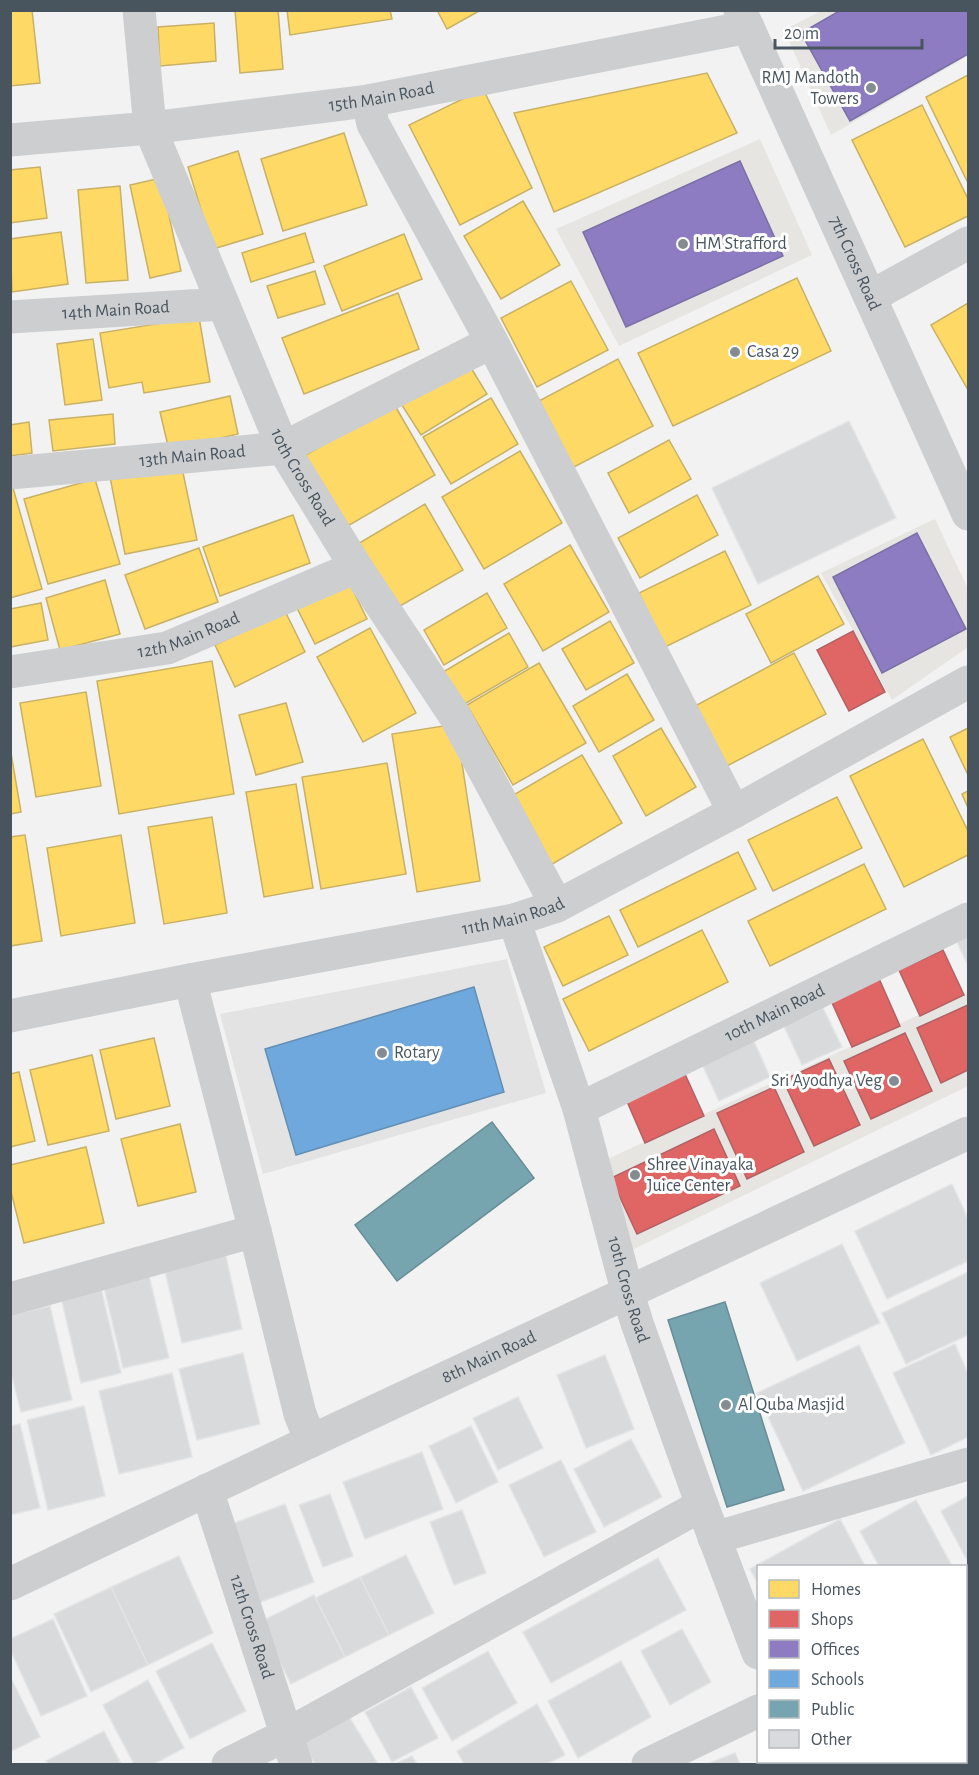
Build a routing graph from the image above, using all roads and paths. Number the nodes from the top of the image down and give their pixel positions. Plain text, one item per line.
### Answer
1 (139, 10) edge
2 (744, 19) edge
3 (368, 101) junction
4 (150, 128) junction
5 (10, 140) edge
6 (969, 243) edge
7 (870, 297) junction
8 (222, 304) junction
9 (10, 317) edge
10 (492, 342) junction
11 (283, 448) junction
12 (10, 473) edge
13 (969, 514) edge
14 (356, 567) junction
15 (10, 672) edge
16 (969, 682) edge
17 (734, 812) junction
18 (557, 906) junction
19 (969, 919) edge
20 (514, 920) junction
21 (190, 980) junction
22 (10, 1016) edge
23 (579, 1109) junction
24 (966, 1141) edge
25 (255, 1231) junction
26 (628, 1294) junction
27 (10, 1299) edge
28 (311, 1441) junction
29 (969, 1464) edge
30 (207, 1490) junction
31 (702, 1505) junction
32 (714, 1538) junction
33 (10, 1584) edge
34 (757, 1648) edge
35 (757, 1713) edge
36 (291, 1749) edge
37 (228, 1764) edge
38 (648, 1764) edge

1 - 4 street, 10th Cross Road
2 - 3 street, 15th Main Road
2 - 7 street, 7th Cross Road
3 - 4 street, 15th Main Road
3 - 10 street
4 - 5 street, 15th Main Road
4 - 8 street, 10th Cross Road
6 - 7 street
7 - 13 street, 7th Cross Road
8 - 9 street, 14th Main Road
8 - 11 street, 10th Cross Road
10 - 11 street, 13th Main Road
10 - 17 street
11 - 12 street, 13th Main Road
11 - 14 street, 10th Cross Road
14 - 15 street, 12th Main Road
14 - 18 street, 10th Cross Road
16 - 17 street, 11th Main Road
17 - 18 street, 11th Main Road
18 - 20 street, 11th Main Road
19 - 23 street, 10th Main Road
20 - 21 street, 11th Main Road
20 - 23 street, 10th Cross Road
21 - 22 street, 11th Main Road
21 - 25 street
23 - 26 street, 10th Cross Road
24 - 26 street, 8th Main Road
25 - 27 street
25 - 28 street
26 - 28 street, 8th Main Road
26 - 31 street, 10th Cross Road
28 - 30 street, 8th Main Road
29 - 32 street
30 - 33 street, 8th Main Road
30 - 36 street, 12th Cross Road
31 - 32 street, 10th Cross Road
31 - 36 street
32 - 34 street, 10th Cross Road
35 - 38 street
36 - 37 street

